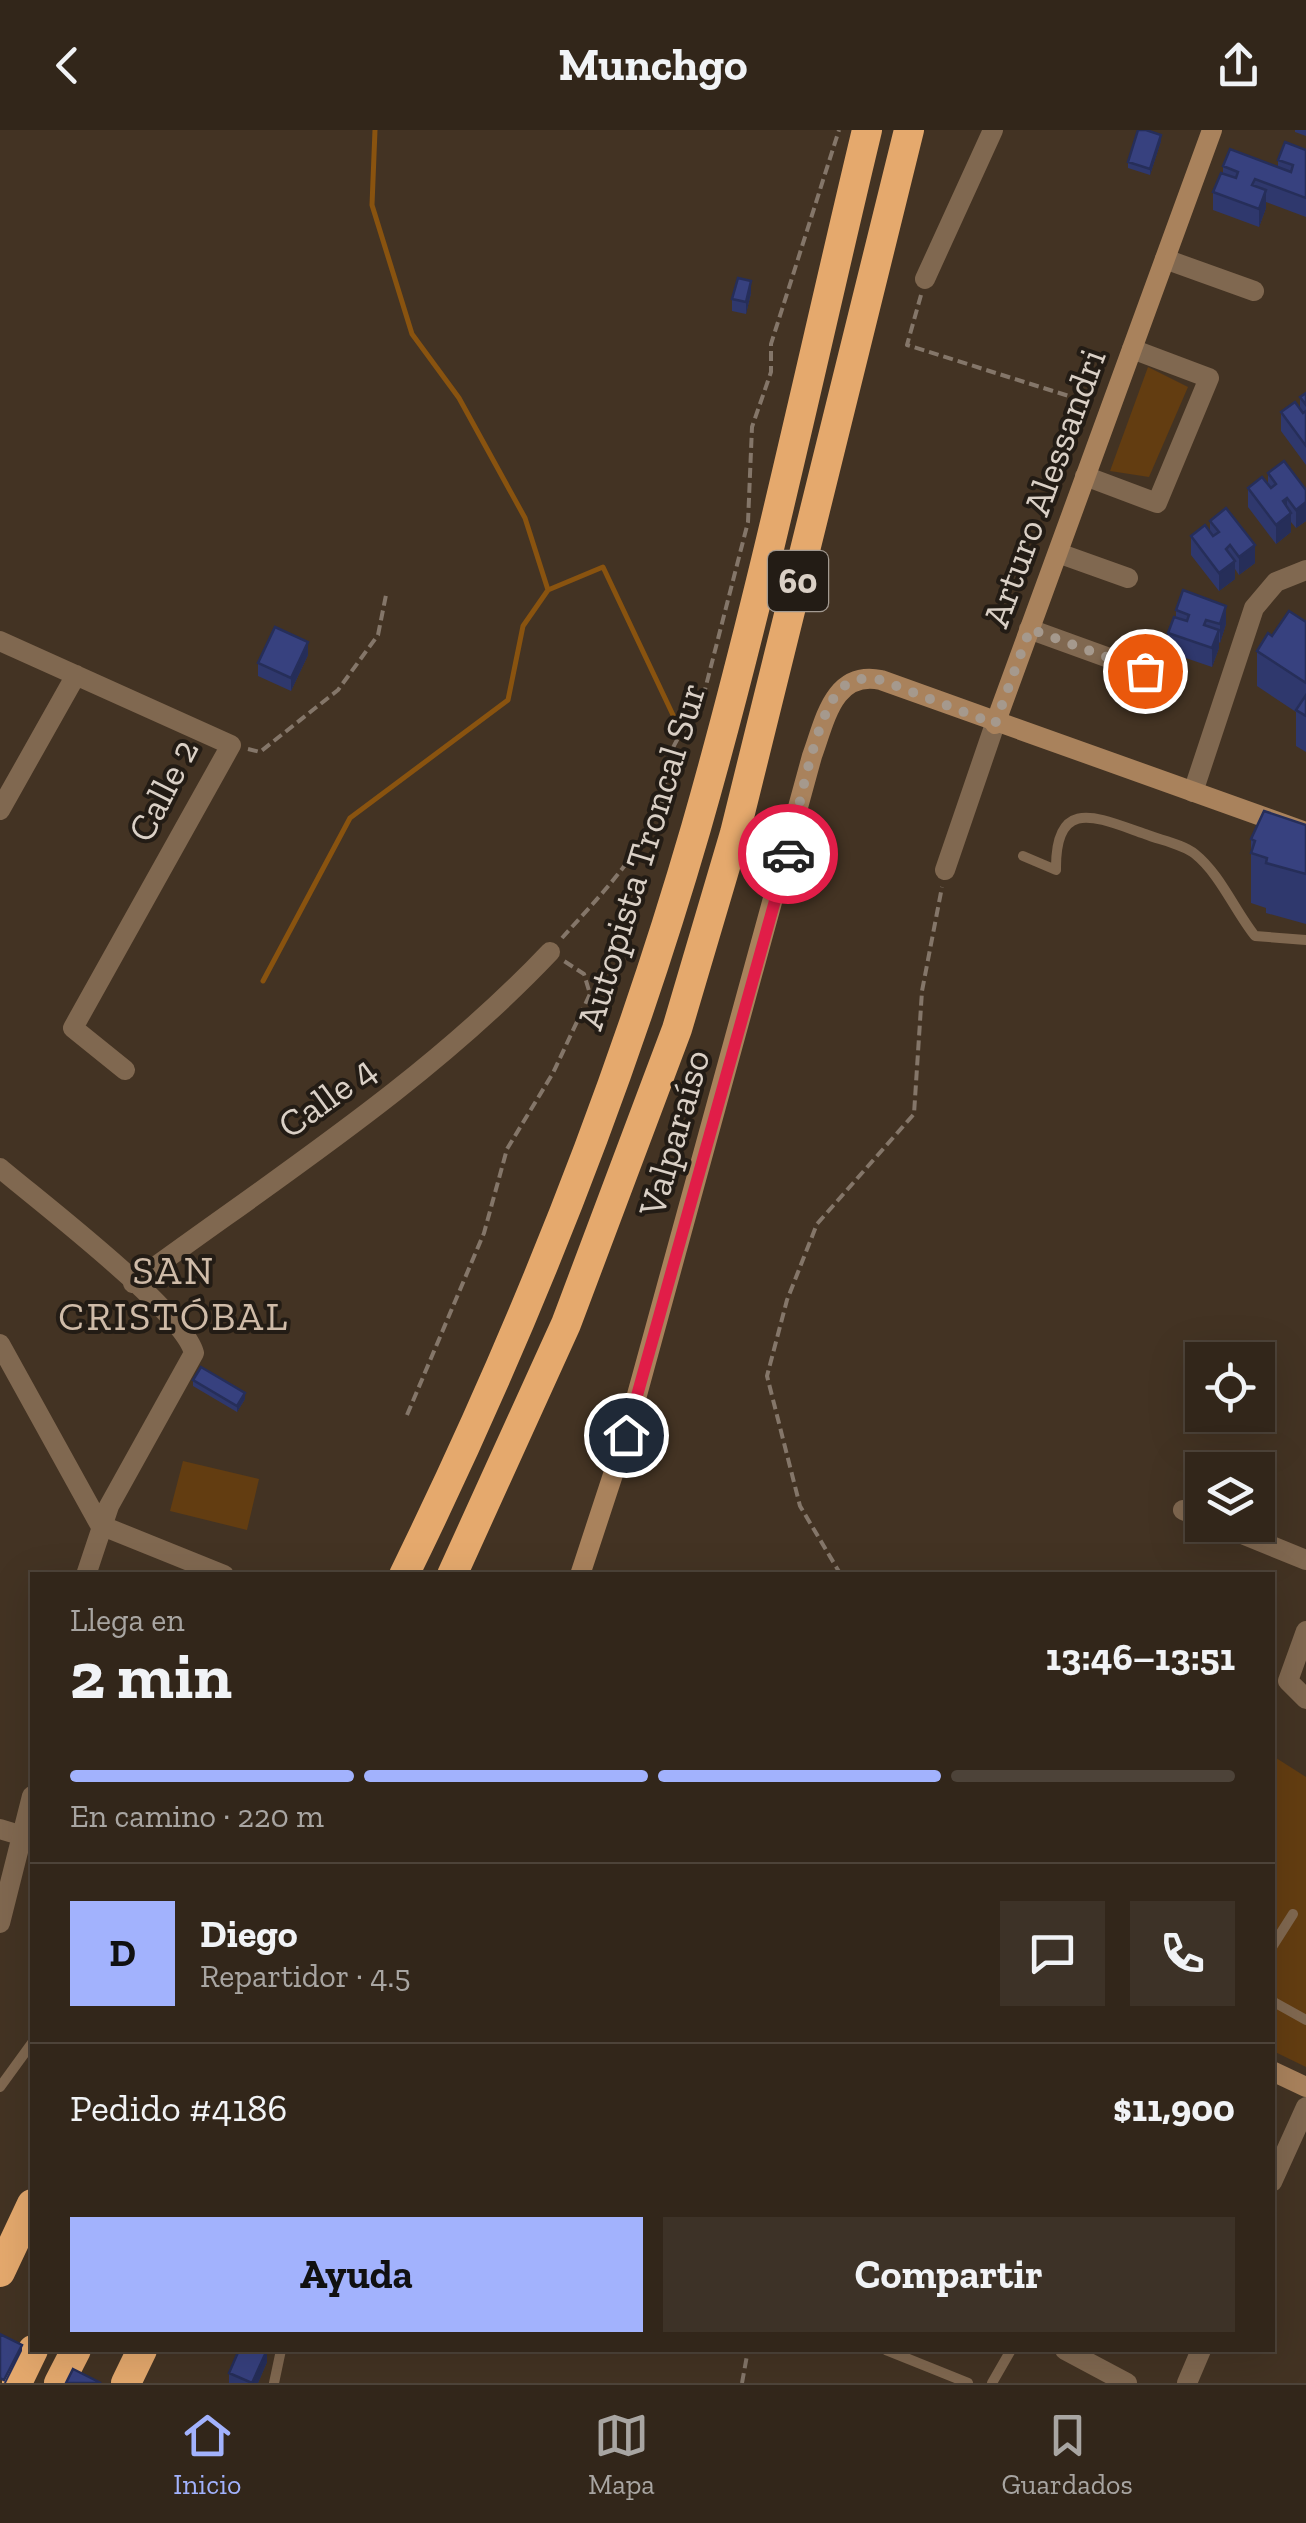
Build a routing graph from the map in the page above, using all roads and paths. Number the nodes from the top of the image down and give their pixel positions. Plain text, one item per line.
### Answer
1 (839, 130) edge
2 (867, 130) edge
3 (909, 130) edge
4 (994, 130) edge
5 (1212, 130) edge
6 (1165, 260) junction
7 (925, 279) joint
8 (1254, 291) dead end
9 (1132, 349) junction
10 (1110, 408) junction
11 (1085, 476) junction
12 (1058, 552) junction
13 (1306, 570) edge
14 (1128, 578) dead end
15 (386, 595) dead end
16 (1030, 629) junction
17 (0, 640) edge
18 (1145, 671) dead end
19 (76, 675) junction
20 (995, 724) junction
21 (231, 745) junction
22 (1193, 792) junction
23 (0, 810) edge
24 (1306, 832) edge
25 (1023, 856) dead end
26 (945, 870) joint
27 (1306, 940) edge
28 (550, 952) junction
29 (124, 1070) dead end
30 (0, 1168) edge
31 (133, 1283) junction
32 (0, 1344) edge
33 (6, 1366) edge
34 (407, 1415) dead end
35 (100, 1526) junction
36 (1262, 1542) edge
37 (1306, 1560) edge
38 (87, 1572) edge
39 (216, 1572) edge
40 (405, 1572) edge
41 (453, 1572) edge
42 (581, 1572) edge
43 (839, 1572) edge
44 (1306, 1631) edge
45 (1280, 1678) edge
46 (1306, 1699) edge
47 (30, 1805) edge
48 (0, 1830) edge
49 (23, 1836) junction
50 (1293, 1914) dead end
51 (0, 1923) edge
52 (1275, 1942) edge
53 (1275, 2003) edge
54 (1306, 2020) edge
55 (30, 2046) edge
56 (1275, 2072) edge
57 (0, 2087) edge
58 (1306, 2087) edge
59 (1306, 2108) edge
60 (1275, 2175) edge
61 (30, 2208) edge
62 (0, 2272) edge
63 (32, 2352) edge
64 (75, 2352) edge
65 (141, 2352) edge
66 (282, 2352) edge
67 (748, 2352) edge
68 (891, 2352) edge
69 (1010, 2352) edge
70 (1069, 2352) edge
71 (1200, 2352) edge
72 (17, 2383) edge
73 (60, 2383) edge
74 (126, 2383) edge
75 (274, 2383) edge
76 (742, 2383) edge
77 (968, 2383) edge
78 (992, 2383) edge
79 (1126, 2383) edge
80 (1187, 2383) edge

1 - 28 path
2 - 40 highway, Autopista Troncal Sur / 60
3 - 41 highway, Autopista Troncal Sur / 60
4 - 7 street
5 - 6 main road, Arturo Alessandri
6 - 8 street
6 - 9 main road, Arturo Alessandri
7 - 10 path
9 - 10 main road, Arturo Alessandri
9 - 11 street
10 - 11 main road, Arturo Alessandri
11 - 12 main road, Arturo Alessandri
12 - 14 street
12 - 16 main road, Arturo Alessandri
13 - 22 street
15 - 21 path
16 - 18 street
16 - 20 main road, Arturo Alessandri
17 - 19 street, Calle 2
19 - 21 street, Calle 2
19 - 23 street
20 - 22 main road
20 - 26 street, Arturo Alessandri
20 - 42 main road, Valparaíso
21 - 29 street, Calle 2
22 - 24 main road
25 - 27 lane
26 - 43 path
28 - 31 street, Calle 4
28 - 34 path
30 - 31 street
31 - 35 street
32 - 33 street
33 - 35 street
35 - 38 street
35 - 39 street
36 - 37 street
44 - 45 street
45 - 46 street
47 - 49 street
48 - 49 street
49 - 51 street
50 - 52 lane
53 - 54 lane
55 - 57 lane
56 - 58 main road
59 - 60 street
61 - 62 highway
63 - 72 highway
64 - 73 highway
65 - 74 highway
66 - 75 lane
67 - 76 path
68 - 77 lane
69 - 78 lane
70 - 79 street
71 - 80 street

